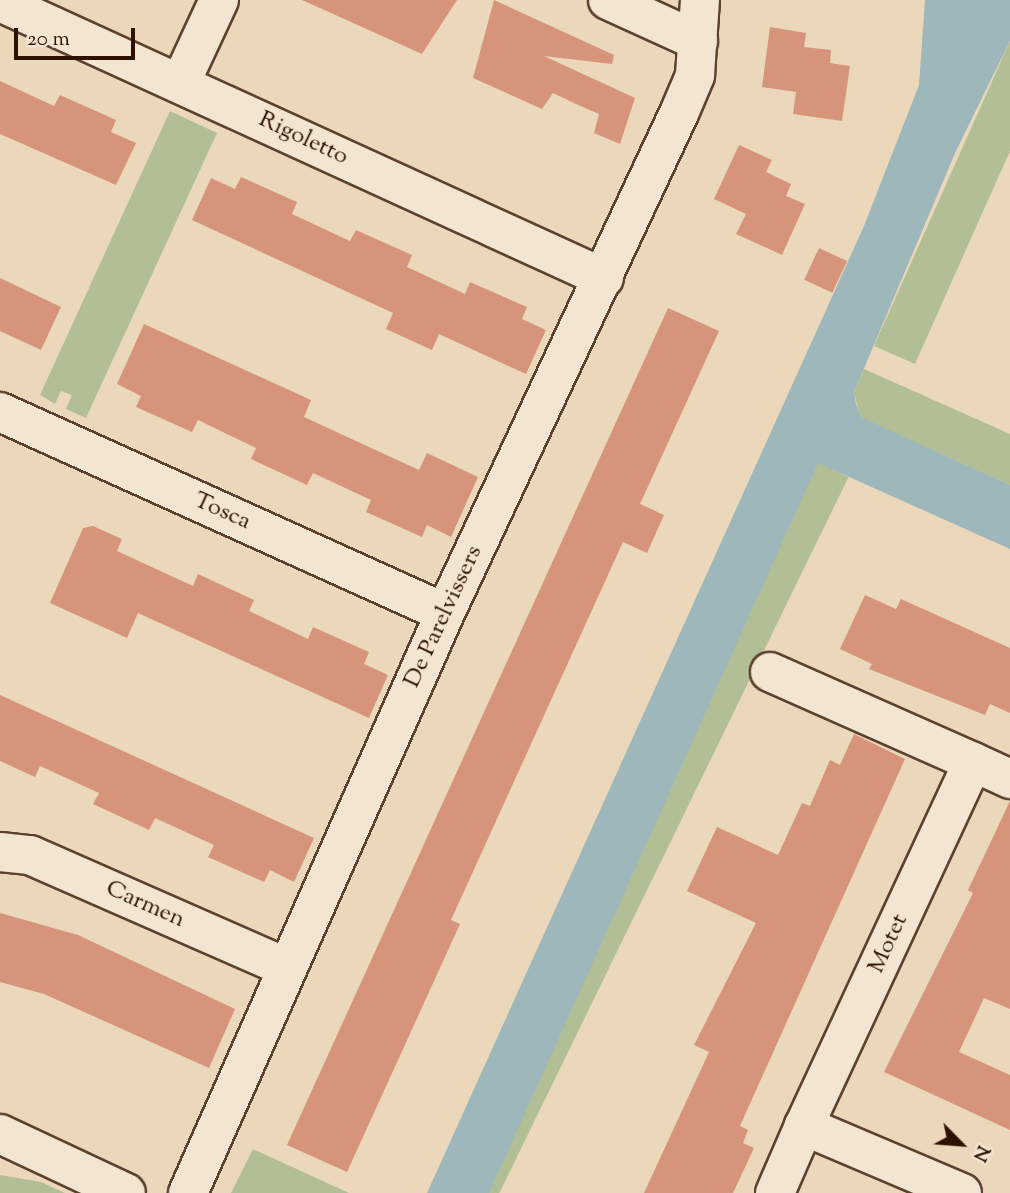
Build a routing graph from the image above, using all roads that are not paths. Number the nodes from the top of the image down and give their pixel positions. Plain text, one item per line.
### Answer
1 (219, 0) edge
2 (608, 0) edge
3 (699, 0) edge
4 (0, 2) edge
5 (698, 41) junction
6 (181, 82) junction
7 (604, 278) junction
8 (0, 412) edge
9 (445, 613) junction
10 (770, 672) dead end
11 (973, 762) junction
12 (1010, 779) edge
13 (0, 852) edge
14 (287, 968) junction
15 (804, 1126) junction
16 (0, 1134) edge
17 (0, 1161) edge
18 (74, 1169) junction
19 (127, 1193) edge
20 (188, 1193) edge
21 (775, 1193) edge
22 (962, 1193) edge

1 - 6 street
2 - 5 street
3 - 5 street, De Parelvissers
4 - 6 street, Rigoletto
5 - 7 street, De Parelvissers
6 - 7 street, Rigoletto
7 - 9 street, De Parelvissers
8 - 9 street, Tosca
9 - 14 street, De Parelvissers
10 - 11 street
11 - 12 street
11 - 15 street, Motet
13 - 14 street, Carmen
14 - 20 street, De Parelvissers
15 - 21 street, Motet
15 - 22 street
16 - 18 street
17 - 18 street
18 - 19 street

